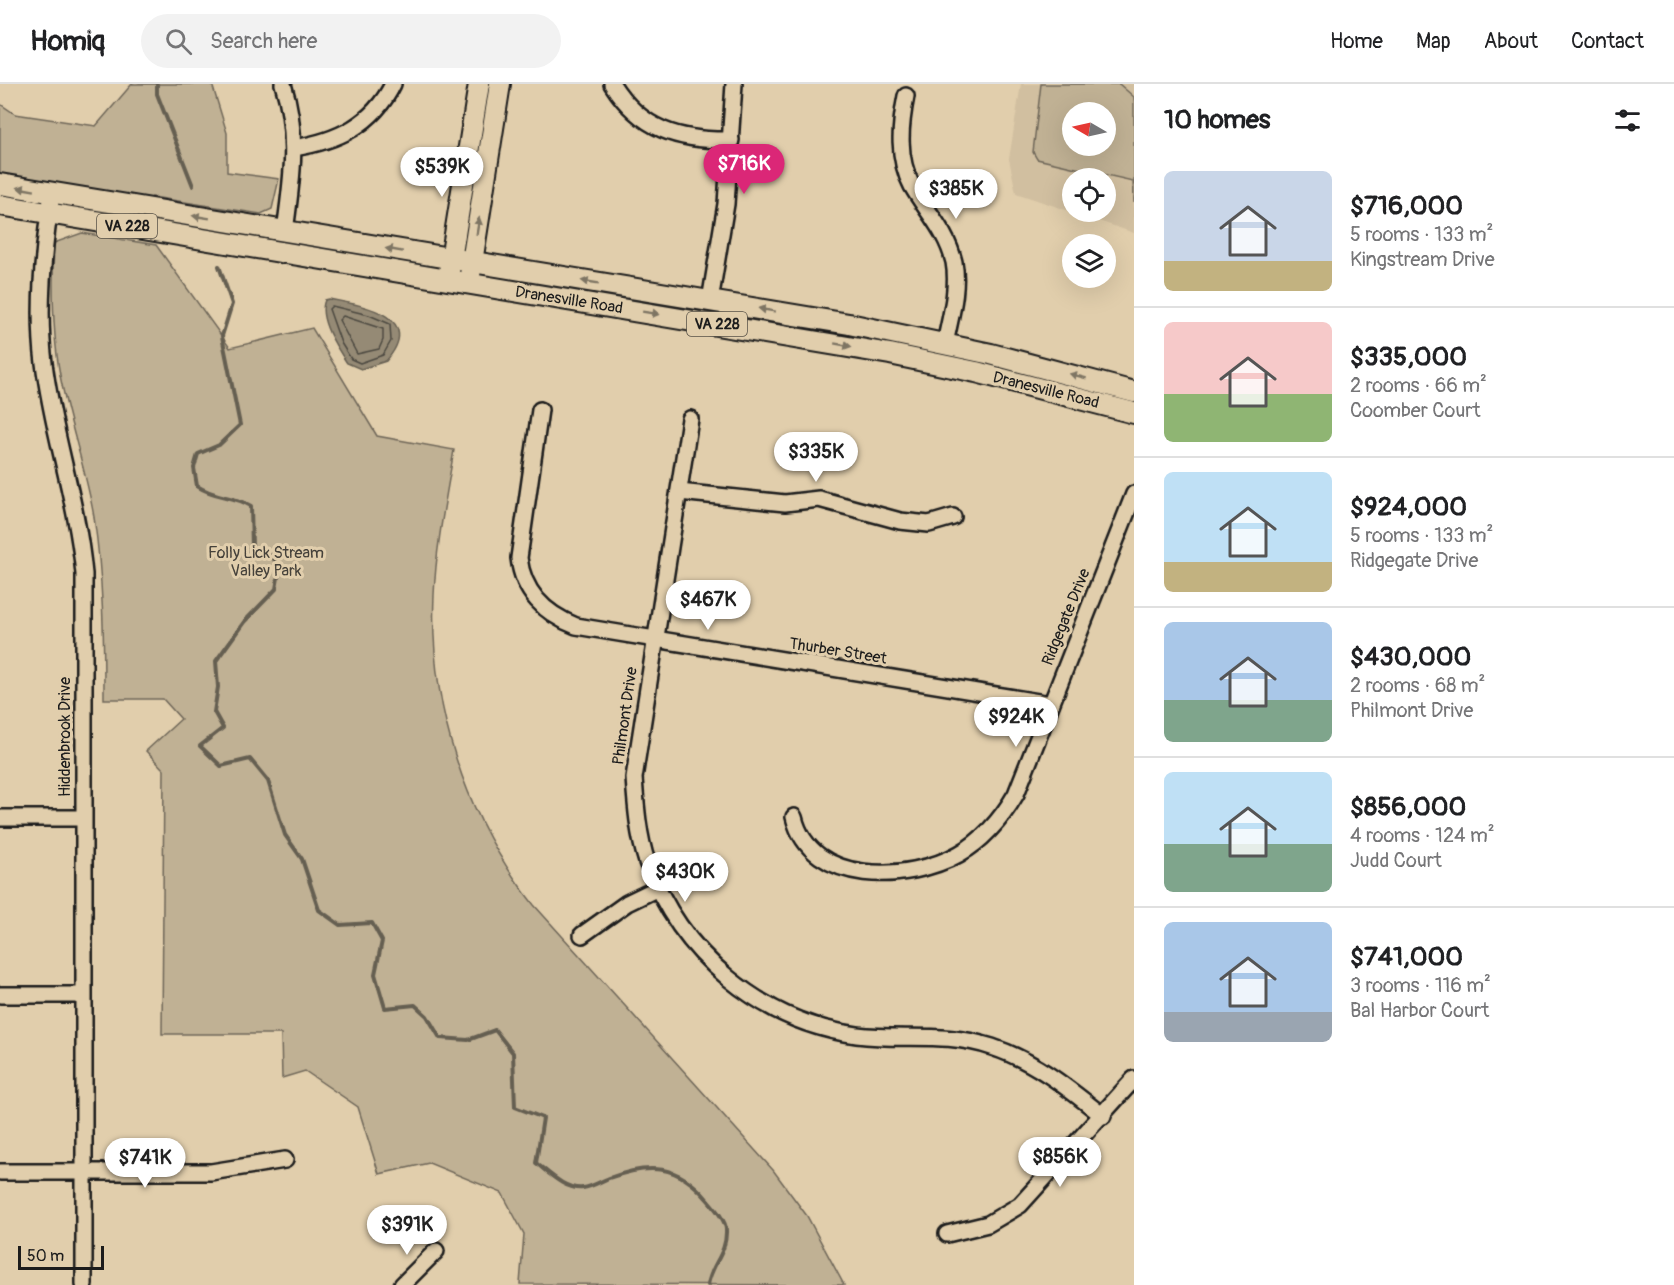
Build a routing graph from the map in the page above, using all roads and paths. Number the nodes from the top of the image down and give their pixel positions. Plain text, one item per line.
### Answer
1 (283, 84) edge
2 (393, 84) edge
3 (474, 84) edge
4 (479, 84) edge
5 (500, 84) edge
6 (612, 84) edge
7 (734, 84) edge
8 (906, 96) dead end
9 (731, 140) junction
10 (294, 148) junction
11 (0, 184) edge
12 (52, 194) junction
13 (0, 205) edge
14 (48, 213) junction
15 (285, 231) junction
16 (424, 255) junction
17 (451, 260) junction
18 (472, 263) junction
19 (447, 280) junction
20 (468, 284) junction
21 (710, 301) junction
22 (945, 344) junction
23 (1134, 392) edge
24 (540, 410) dead end
25 (1134, 413) edge
26 (690, 419) dead end
27 (679, 492) junction
28 (1134, 494) edge
29 (952, 517) dead end
30 (655, 639) junction
31 (1051, 704) junction
32 (794, 817) dead end
33 (0, 818) edge
34 (83, 818) junction
35 (658, 888) junction
36 (582, 935) dead end
37 (0, 995) edge
38 (83, 995) junction
39 (1134, 1079) edge
40 (1103, 1116) junction
41 (285, 1160) dead end
42 (84, 1171) junction
43 (0, 1172) edge
44 (946, 1234) dead end
45 (436, 1251) dead end
46 (84, 1285) edge
47 (402, 1285) edge

1 - 10 street
2 - 10 street
3 - 16 main road
4 - 17 main road
18 -> 5 main road
6 - 9 street
7 - 9 street
8 - 22 street
9 - 21 street
10 - 15 street
12 -> 11 main road, Dranesville Road / VA 228
12 - 14 street, Hiddenbrook Drive
15 -> 12 main road, Dranesville Road / VA 228
13 - 14 main road, Dranesville Road / VA 228
14 - 19 main road, Dranesville Road / VA 228
14 - 34 street, Hiddenbrook Drive
16 -> 15 main road, Dranesville Road / VA 228
16 - 17 main road, Dranesville Road / VA 228
17 - 18 main road, Dranesville Road / VA 228
17 - 19 main road
18 - 20 main road
21 -> 18 main road, Dranesville Road / VA 228
19 - 20 main road, Dranesville Road / VA 228
20 -> 25 main road, Dranesville Road / VA 228
22 -> 21 main road, Dranesville Road / VA 228
23 -> 22 main road, Dranesville Road / VA 228
24 - 30 street, Thurber Street
26 - 27 street, Philmont Drive
27 - 29 street
27 - 30 street, Philmont Drive
28 - 31 street, Ridgegate Drive
30 - 31 street, Thurber Street
30 - 35 street, Philmont Drive
31 - 32 street, Ridgegate Drive
33 - 34 street
34 - 38 street, Hiddenbrook Drive
35 - 36 street
35 - 40 street, Philmont Drive
37 - 38 street
38 - 42 street, Hiddenbrook Drive
39 - 40 street
40 - 44 street
41 - 42 street
42 - 43 street
42 - 46 street, Hiddenbrook Drive
45 - 47 street

